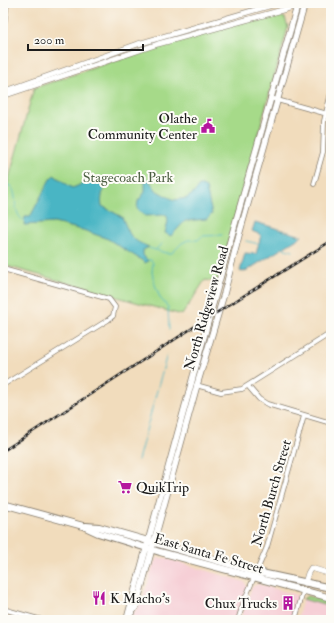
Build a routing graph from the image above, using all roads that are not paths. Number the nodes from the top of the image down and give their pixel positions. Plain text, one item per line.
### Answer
1 (7, 3) edge
2 (278, 3) edge
3 (306, 3) edge
4 (297, 4) edge
5 (3, 32) edge
6 (3, 92) edge
7 (331, 92) edge
8 (3, 96) edge
9 (270, 98) junction
10 (278, 100) junction
11 (325, 114) junction
12 (331, 115) edge
13 (314, 184) dead end
14 (3, 269) edge
15 (331, 333) edge
16 (194, 384) junction
17 (3, 385) edge
18 (248, 386) junction
19 (304, 416) junction
20 (331, 423) edge
21 (3, 504) edge
22 (83, 526) junction
23 (151, 542) junction
24 (149, 549) junction
25 (257, 572) junction
26 (331, 574) edge
27 (254, 578) junction
28 (305, 583) junction
29 (279, 585) junction
30 (330, 588) edge
31 (303, 592) junction
32 (331, 598) edge
33 (3, 609) edge
34 (127, 619) edge
35 (42, 620) edge
36 (238, 620) edge
37 (295, 620) edge

1 - 5 street
2 - 6 street
3 - 4 main road
3 - 10 main road, North Ridgeview Road
4 - 8 street
4 - 9 main road, North Ridgeview Road
7 - 11 street
9 - 10 street
9 - 16 main road, North Ridgeview Road
10 - 11 street
10 - 16 main road, North Ridgeview Road
11 - 12 street
11 - 13 street
14 - 17 street
15 - 18 street
16 - 18 street
16 - 23 main road, North Ridgeview Road
18 - 19 street
19 - 20 street
19 - 25 street, North Burch Street
21 - 22 main road, East Santa Fe Street
22 - 23 main road, East Santa Fe Street
22 - 24 main road, East Santa Fe Street
23 - 24 main road, North Ridgeview Road
23 - 25 main road, East Santa Fe Street
24 - 27 main road, East Santa Fe Street
24 - 34 main road, North Ridgeview Road
24 - 34 main road, North Ridgeview Road
25 - 27 street, North Burch Street
25 - 28 main road, East Santa Fe Street
26 - 28 street
27 - 29 main road, East Santa Fe Street
27 - 36 street, North Burch Street
28 - 29 main road
28 - 30 main road, East Santa Fe Street
29 - 31 main road, East Santa Fe Street
30 - 31 main road
31 - 32 main road, East Santa Fe Street
31 - 37 street
33 - 35 street

